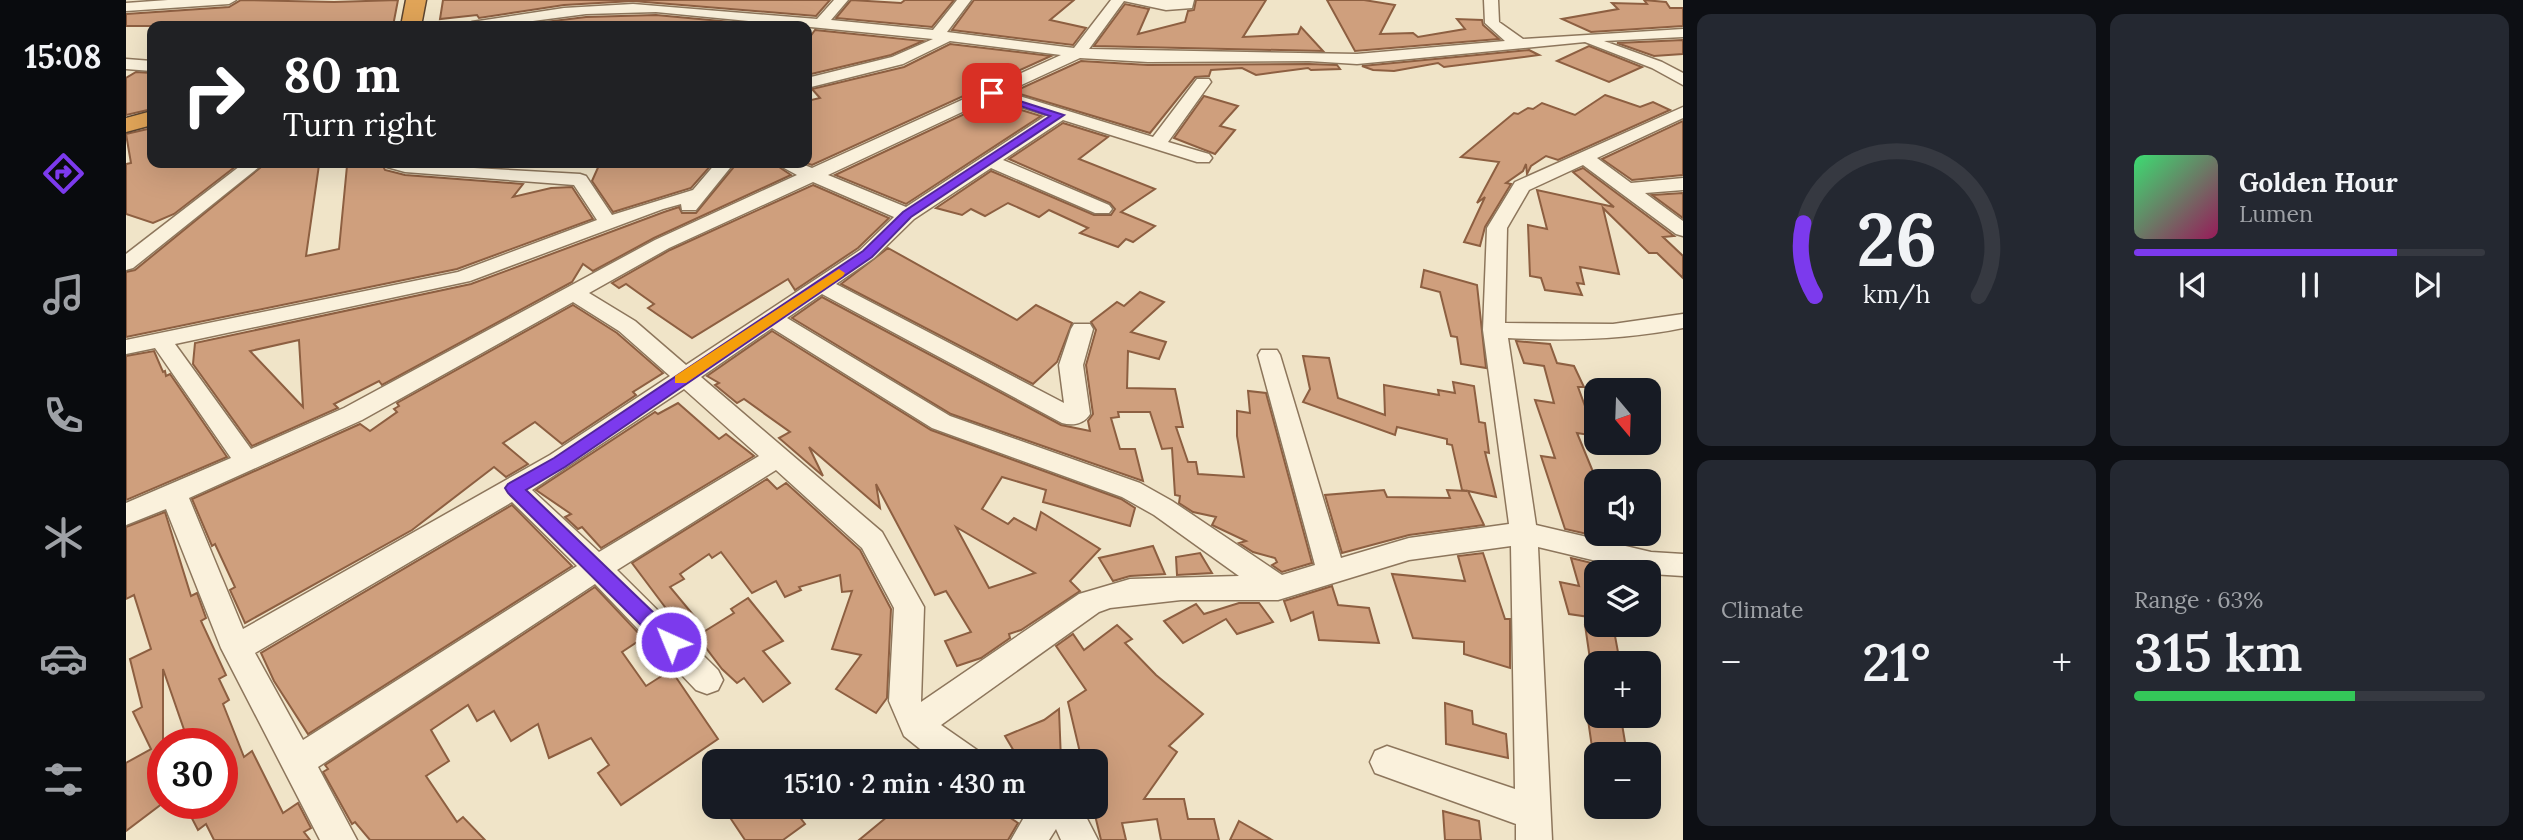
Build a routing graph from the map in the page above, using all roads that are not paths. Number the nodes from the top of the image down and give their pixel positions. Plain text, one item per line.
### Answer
1 (229, 0) edge
2 (416, 0) edge
3 (841, 0) edge
4 (964, 0) edge
5 (1118, 0) edge
6 (1130, 0) edge
7 (1187, 0) edge
8 (1491, 0) edge
9 (182, 1) edge
10 (657, 4) edge
11 (126, 6) edge
12 (698, 11) junction
13 (126, 17) edge
14 (412, 21) edge
15 (498, 21) edge
16 (705, 21) edge
17 (800, 21) edge
18 (812, 22) edge
19 (821, 23) junction
20 (1683, 33) edge
21 (942, 36) junction
22 (1578, 38) junction
23 (1521, 44) junction
24 (1078, 53) junction
25 (126, 64) edge
26 (147, 66) edge
27 (1683, 80) edge
28 (812, 82) edge
29 (1203, 82) dead end
30 (992, 93) junction
31 (1059, 115) junction
32 (1680, 115) edge
33 (147, 119) edge
34 (126, 125) edge
35 (1157, 144) junction
36 (1203, 158) dead end
37 (1585, 158) junction
38 (990, 161) junction
39 (250, 168) edge
40 (418, 168) edge
41 (588, 168) edge
42 (721, 168) edge
43 (794, 168) edge
44 (811, 176) junction
45 (580, 180) junction
46 (1683, 184) edge
47 (1629, 189) junction
48 (698, 194) junction
49 (1102, 209) dead end
50 (907, 215) junction
51 (608, 223) junction
52 (1683, 230) edge
53 (662, 244) junction
54 (126, 264) edge
55 (821, 285) junction
56 (572, 292) junction
57 (771, 318) junction
58 (1683, 321) edge
59 (1082, 329) dead end
60 (1494, 330) junction
61 (162, 340) junction
62 (126, 347) edge
63 (1269, 355) dead end
64 (684, 377) junction
65 (776, 458) junction
66 (247, 461) junction
67 (514, 488) junction
68 (174, 495) junction
69 (126, 515) edge
70 (1524, 533) junction
71 (1683, 565) edge
72 (597, 568) junction
73 (1332, 573) junction
74 (1278, 588) junction
75 (236, 648) junction
76 (707, 680) dead end
77 (915, 726) junction
78 (944, 749) edge
79 (297, 761) junction
80 (1387, 762) dead end
81 (1042, 819) edge
82 (1069, 819) edge
83 (1534, 827) edge
84 (339, 840) edge
85 (1029, 840) edge
86 (1080, 840) edge

1 - 9 street
2 - 14 highway
3 - 19 street
4 - 21 street
5 - 24 street
6 - 7 street
8 - 23 street
9 - 11 street
9 - 13 street
10 - 12 street
10 - 15 street
12 - 16 street
12 - 17 street
18 - 19 street
19 - 21 street
20 - 22 street
21 - 24 street
21 - 28 street
22 - 23 street
22 - 27 street
23 - 24 street
24 - 30 street
25 - 26 street
29 - 35 street
30 - 31 street
30 - 44 street
31 - 35 street
31 - 38 street
32 - 37 street
33 - 34 highway
35 - 36 street
37 - 47 street
37 - 60 street
38 - 49 street
38 - 50 street
39 - 54 street
40 - 45 street
41 - 45 street
42 - 48 street
43 - 44 street
44 - 50 street
44 - 53 street
45 - 51 street
46 - 47 street
47 - 52 street
48 - 51 street
48 - 53 street
50 - 55 street
51 - 61 street
53 - 56 street
55 - 57 street
55 - 59 street
56 - 64 street
56 - 66 street
57 - 64 street
57 - 74 street
58 - 60 street
60 - 70 street
61 - 62 street
61 - 66 street
63 - 73 street
64 - 65 street
64 - 67 street
65 - 72 street
65 - 77 street
66 - 68 street
67 - 72 street
67 - 75 street
68 - 69 street
68 - 75 street
70 - 71 street
70 - 73 street
70 - 83 street
72 - 76 street
72 - 79 street
73 - 74 street
74 - 77 street
75 - 79 street
77 - 78 street
79 - 84 street
80 - 83 street
81 - 85 street
82 - 86 street

